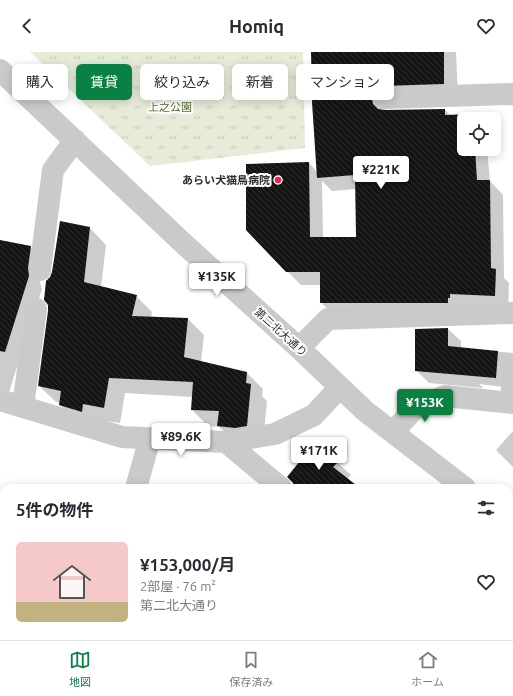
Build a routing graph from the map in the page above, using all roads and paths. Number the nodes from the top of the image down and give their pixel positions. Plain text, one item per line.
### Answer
1 (0, 70) edge
2 (513, 94) edge
3 (394, 98) edge
4 (75, 140) junction
5 (40, 270) dead end
6 (36, 309) dead end
7 (513, 313) edge
8 (299, 348) junction
9 (513, 372) edge
10 (340, 387) junction
11 (0, 400) edge
12 (512, 402) edge
13 (23, 408) junction
14 (393, 432) junction
15 (150, 438) junction
16 (226, 442) junction
17 (137, 484) edge
18 (276, 484) edge
19 (459, 484) edge

1 - 4 street, 第二北大通り
2 - 3 street
4 - 5 street
4 - 8 street, 第二北大通り
6 - 13 street
7 - 8 street
8 - 10 street, 第二北大通り
9 - 12 street
10 - 14 street, 第二北大通り
10 - 16 street
11 - 13 street
12 - 14 street
13 - 15 street
14 - 19 street, 第二北大通り
15 - 16 street
15 - 17 street
16 - 18 street

